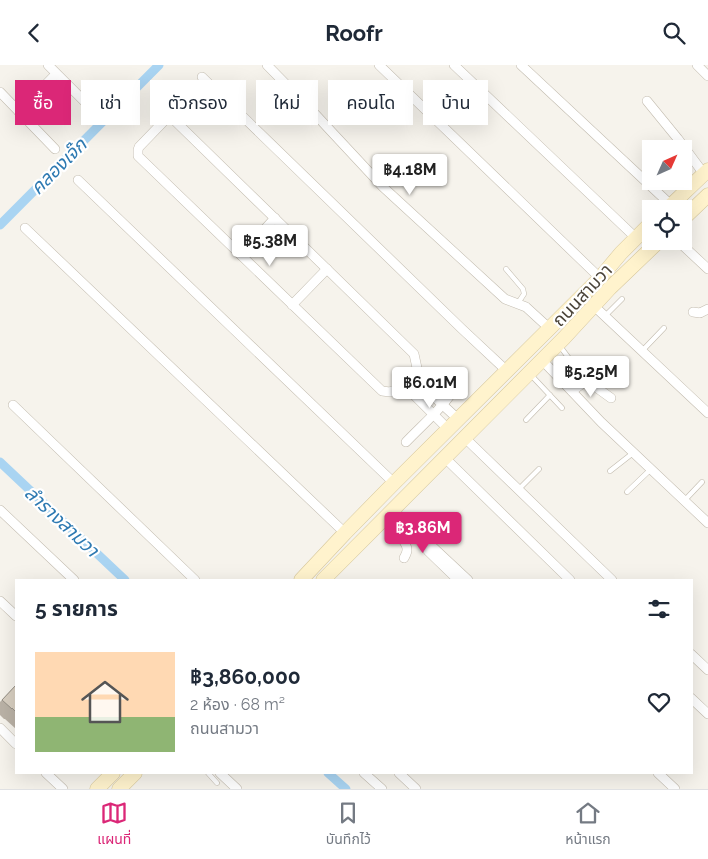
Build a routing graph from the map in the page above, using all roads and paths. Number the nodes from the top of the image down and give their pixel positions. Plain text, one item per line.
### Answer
1 (48, 65) edge
2 (267, 65) edge
3 (379, 65) edge
4 (454, 65) edge
5 (521, 65) edge
6 (697, 65) edge
7 (56, 74) junction
8 (708, 76) edge
9 (202, 77) dead end
10 (50, 80) edge
11 (0, 92) edge
12 (81, 98) edge
13 (647, 101) dead end
14 (15, 108) edge
15 (32, 125) edge
16 (55, 149) dead end
17 (706, 172) edge
18 (78, 180) dead end
19 (662, 200) edge
20 (676, 200) edge
21 (706, 200) edge
22 (692, 211) edge
23 (275, 219) junction
24 (25, 229) dead end
25 (642, 232) edge
26 (636, 238) junction
27 (649, 250) edge
28 (688, 250) edge
29 (241, 255) junction
30 (327, 269) junction
31 (506, 269) dead end
32 (708, 269) edge
33 (600, 278) junction
34 (622, 299) dead end
35 (292, 305) junction
36 (517, 305) junction
37 (594, 305) junction
38 (708, 309) edge
39 (693, 312) dead end
40 (605, 316) junction
41 (664, 328) dead end
42 (550, 329) junction
43 (558, 344) junction
44 (642, 351) junction
45 (542, 360) junction
46 (505, 373) junction
47 (529, 373) junction
48 (461, 377) dead end
49 (417, 378) junction
50 (560, 379) junction
51 (406, 389) junction
52 (572, 391) junction
53 (550, 395) junction
54 (611, 398) dead end
55 (442, 404) junction
56 (13, 405) dead end
57 (562, 408) dead end
58 (708, 413) edge
59 (433, 414) junction
60 (526, 420) dead end
61 (453, 424) junction
62 (465, 438) junction
63 (406, 441) dead end
64 (633, 453) junction
65 (446, 457) junction
66 (539, 469) dead end
67 (650, 470) junction
68 (610, 471) dead end
69 (702, 482) dead end
70 (394, 483) junction
71 (518, 489) junction
72 (628, 492) dead end
73 (684, 501) junction
74 (1, 514) edge
75 (389, 515) junction
76 (708, 523) edge
77 (345, 533) junction
78 (404, 558) dead end
79 (312, 569) junction
80 (73, 579) edge
81 (194, 579) edge
82 (302, 579) edge
83 (322, 579) edge
84 (324, 579) edge
85 (457, 579) edge
86 (467, 579) edge
87 (569, 579) edge
88 (611, 579) edge
89 (0, 601) edge
90 (15, 615) edge
91 (693, 657) edge
92 (708, 670) edge
93 (693, 699) edge
94 (708, 714) edge
95 (0, 728) edge
96 (15, 743) edge
97 (47, 774) edge
98 (112, 774) edge
99 (134, 774) edge
100 (209, 774) edge
101 (221, 774) edge
102 (365, 774) edge
103 (400, 774) edge
104 (659, 774) edge
105 (217, 783) dead end
106 (63, 789) edge
107 (97, 789) edge
108 (119, 789) edge
109 (237, 789) edge
110 (382, 789) edge
111 (416, 789) edge
112 (675, 789) edge

1 - 7 street
2 - 36 street
3 - 33 street
4 - 26 street
5 - 19 street
6 - 8 street
7 - 10 street
7 - 12 street
9 - 46 street
11 - 14 street
13 - 17 street
15 - 16 street
17 - 20 street
18 - 70 street
21 - 22 street
23 - 29 street
23 - 29 street
23 - 30 street
24 - 77 street
25 - 26 street, ถนนสามวา
26 - 33 street, ถนนสามวา
27 - 37 street, ถนนสามวา
28 - 32 street
29 - 35 street
30 - 35 street
30 - 49 street
31 - 36 lane
33 - 42 street, ถนนสามวา
34 - 40 lane
35 - 51 street
36 - 42 street
37 - 40 street
37 - 43 street, ถนนสามวา
38 - 39 street
40 - 44 street
41 - 44 lane
42 - 46 street, ถนนสามวา
43 - 45 street, ถนนสามวา
43 - 50 lane
44 - 58 street
45 - 47 street, ถนนสามวา
45 - 50 street
46 - 61 street, ถนนสามวา
47 - 53 lane
47 - 62 street, ถนนสามวา
48 - 55 street
49 - 51 street
49 - 51 street
49 - 55 street
50 - 52 street
51 - 59 street
52 - 54 street
52 - 64 street
53 - 57 lane
53 - 60 lane
55 - 59 street
55 - 61 street
56 - 81 street
59 - 61 street
59 - 63 street
61 - 70 street, ถนนสามวา
62 - 65 street, ถนนสามวา
62 - 71 street
64 - 67 street
64 - 68 lane
65 - 75 street, ถนนสามวา
65 - 87 street
66 - 71 lane
67 - 72 lane
67 - 73 street
69 - 73 lane
70 - 77 street, ถนนสามวา
71 - 88 street
73 - 76 street
74 - 80 street
75 - 78 street
75 - 84 street, ถนนสามวา
75 - 85 street
75 - 86 street
77 - 79 street, ถนนสามวา
79 - 82 street, ถนนสามวา
79 - 83 street
89 - 90 street
91 - 92 street
93 - 94 street
95 - 96 street
97 - 106 street
98 - 107 street
99 - 108 street
100 - 105 lane
101 - 109 street
102 - 110 street
103 - 111 street
104 - 112 street

